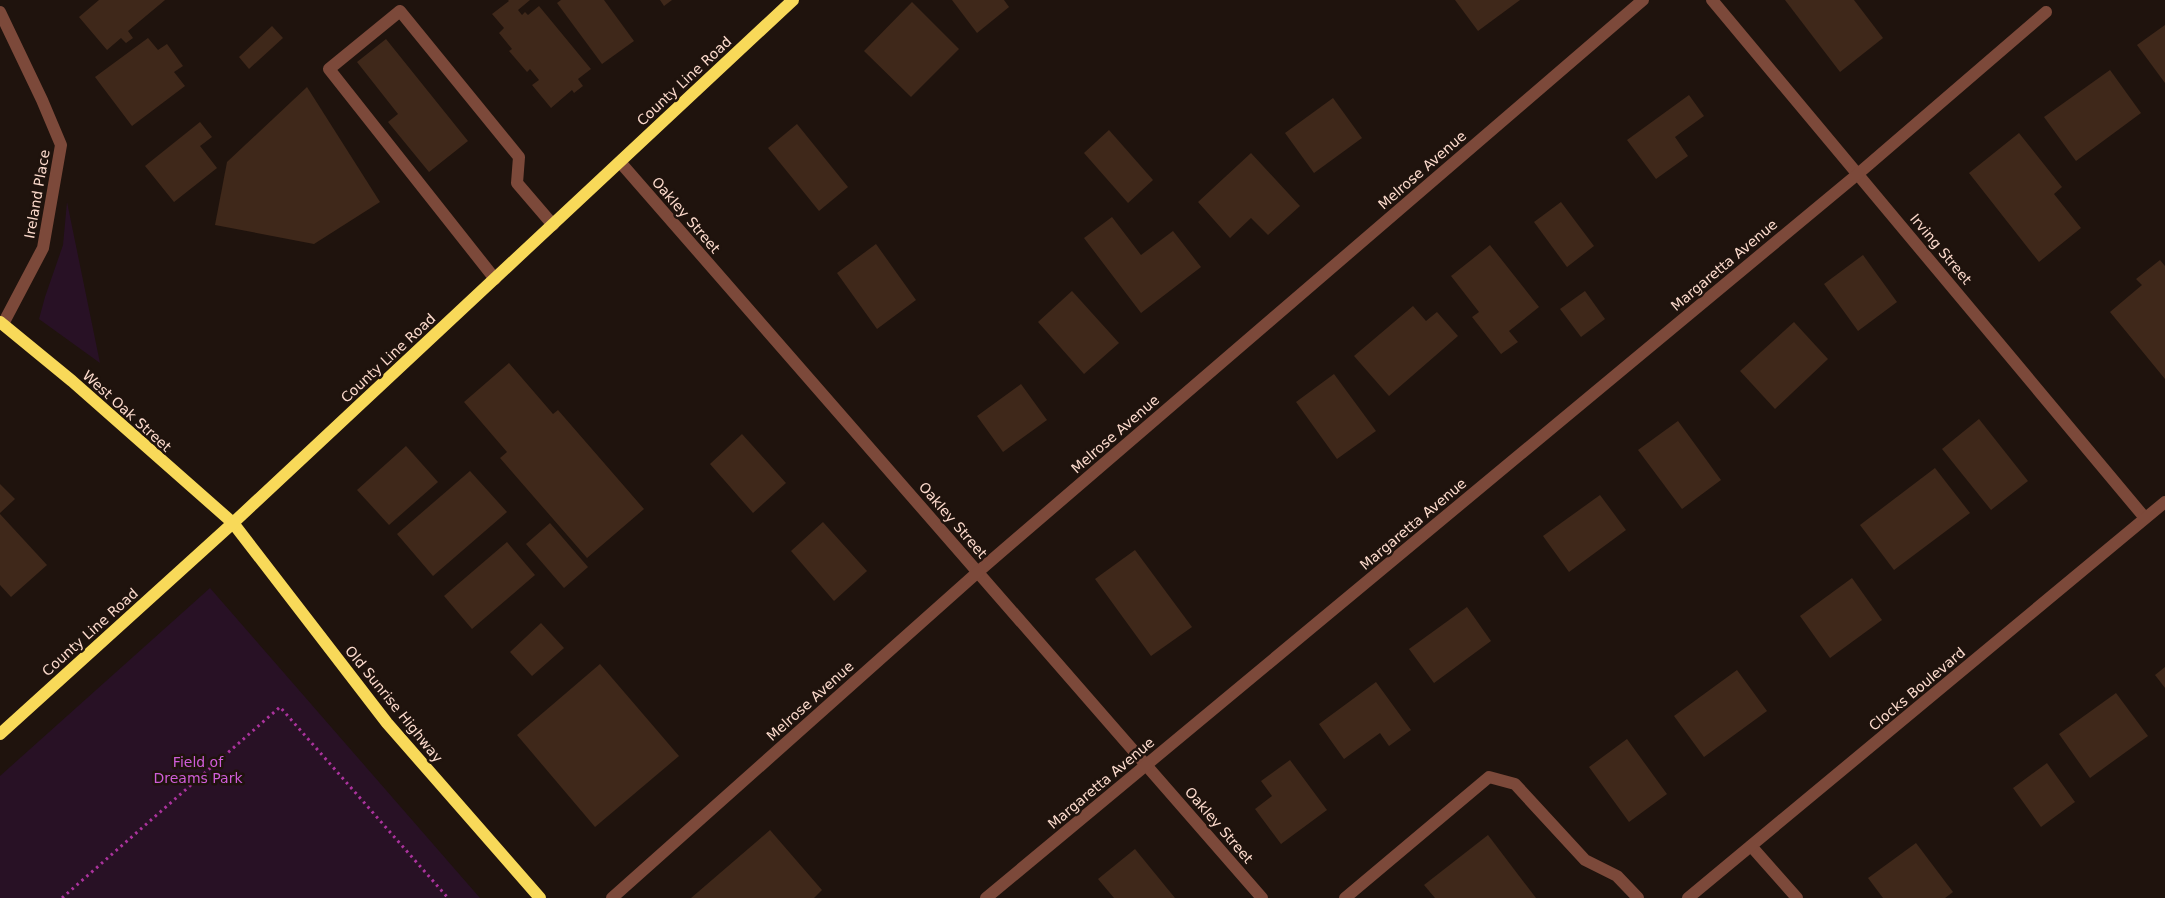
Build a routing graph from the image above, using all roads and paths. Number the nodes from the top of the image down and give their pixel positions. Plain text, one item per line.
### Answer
1 (793, 0) edge
2 (1643, 0) edge
3 (1712, 0) edge
4 (0, 12) edge
5 (2046, 12) dead end
6 (620, 162) junction
7 (1858, 173) junction
8 (553, 225) junction
9 (495, 279) junction
10 (1, 323) edge
11 (2165, 502) edge
12 (2145, 518) junction
13 (233, 523) junction
14 (979, 571) junction
15 (0, 734) edge
16 (1147, 765) junction
17 (1751, 846) junction
18 (62, 898) edge
19 (448, 898) edge
20 (540, 898) edge
21 (612, 898) edge
22 (986, 898) edge
23 (1262, 898) edge
24 (1345, 898) edge
25 (1638, 898) edge
26 (1688, 898) edge
27 (1797, 898) edge

1 - 6 main road, County Line Road
2 - 14 street, Melrose Avenue
3 - 7 street, Irving Street
4 - 10 street, Ireland Place
5 - 7 street, Margaretta Avenue
6 - 8 main road, County Line Road
6 - 14 street, Oakley Street
7 - 12 street, Irving Street
7 - 16 street, Margaretta Avenue
8 - 9 main road, County Line Road
8 - 9 street
9 - 13 main road, County Line Road
10 - 13 main road, West Oak Street
11 - 12 street, Clocks Boulevard
12 - 17 street, Clocks Boulevard
13 - 15 main road, County Line Road
13 - 20 main road, Old Sunrise Highway
14 - 16 street, Oakley Street
14 - 21 street, Melrose Avenue
16 - 22 street, Margaretta Avenue
16 - 23 street, Oakley Street
17 - 26 street, Clocks Boulevard
17 - 27 street
18 - 19 path
24 - 25 street

